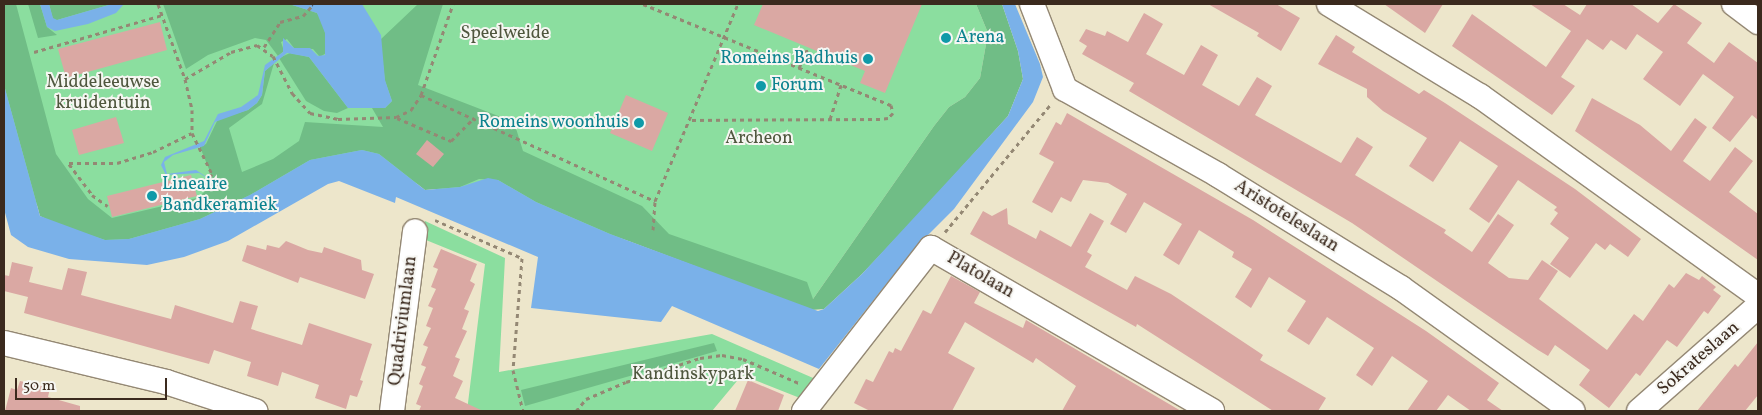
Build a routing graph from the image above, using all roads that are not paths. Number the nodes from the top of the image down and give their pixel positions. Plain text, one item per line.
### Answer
1 (1032, 4) edge
2 (1329, 4) edge
3 (1734, 4) edge
4 (1758, 22) edge
5 (415, 231) road end
6 (1758, 296) edge
7 (1758, 306) edge
8 (4, 343) edge
9 (813, 405) edge
10 (255, 411) edge
11 (392, 411) edge
12 (1212, 411) edge
13 (1573, 411) edge
14 (1639, 411) edge

1 - 13 street, Aristoteleslaan
2 - 6 street
3 - 4 street
5 - 11 street, Quadriviumlaan
7 - 14 street, Sokrateslaan
8 - 10 street
9 - 12 street, Platolaan

